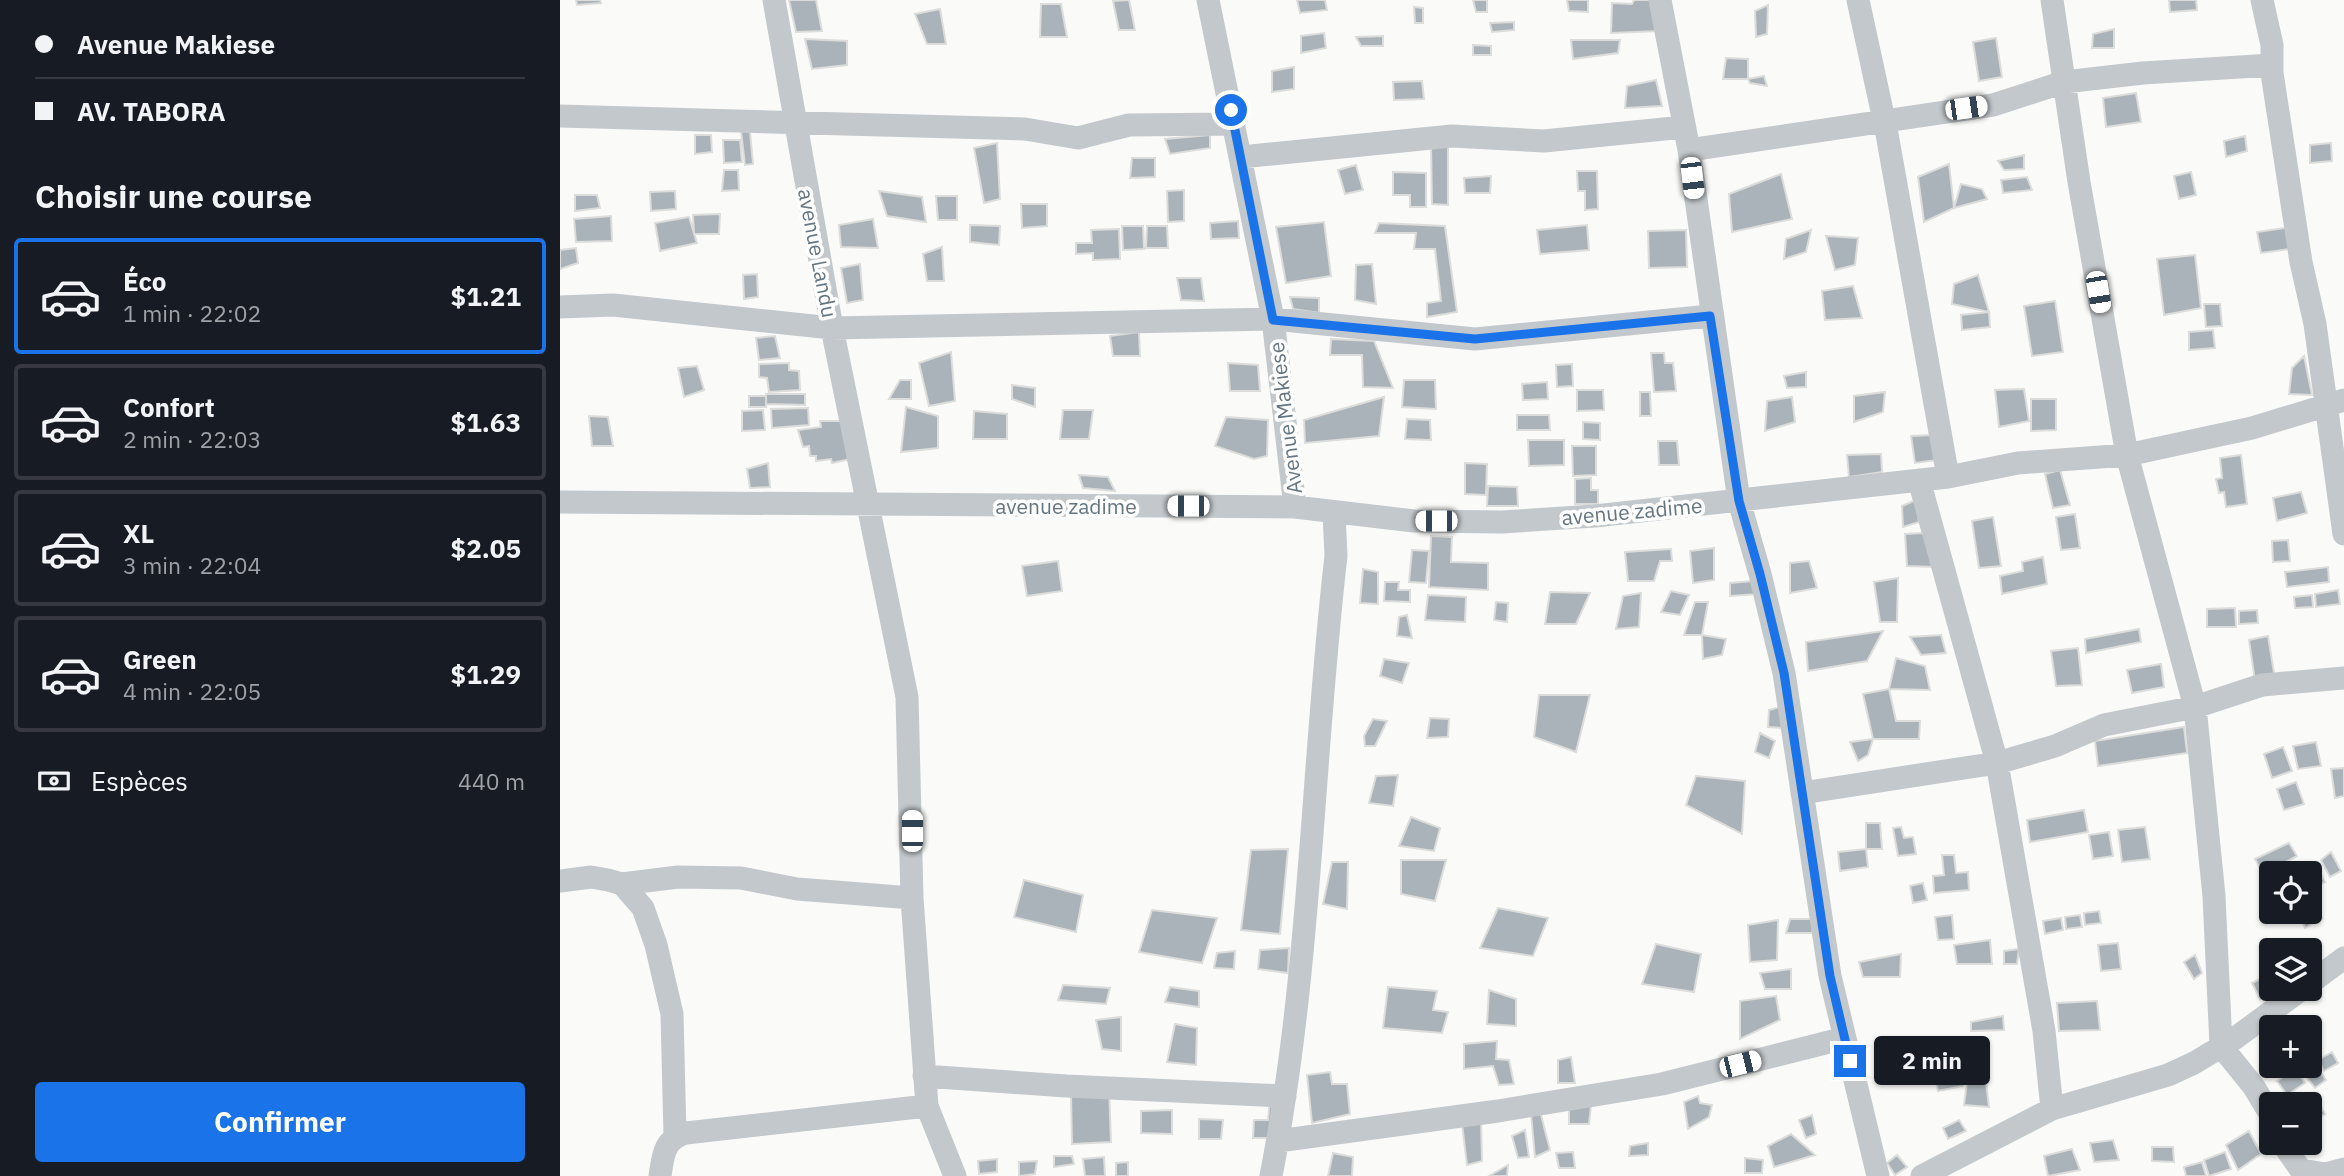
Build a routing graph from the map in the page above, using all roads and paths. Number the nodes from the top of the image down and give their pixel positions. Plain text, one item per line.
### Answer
1 (774, 0) edge
2 (1208, 0) edge
3 (1660, 0) edge
4 (1858, 0) edge
5 (2052, 0) edge
6 (2262, 0) edge
7 (2272, 65) junction
8 (2064, 82) junction
9 (560, 116) edge
10 (1884, 119) junction
11 (794, 123) junction
12 (1234, 124) junction
13 (1684, 127) junction
14 (1689, 150) junction
15 (1241, 157) junction
16 (560, 307) edge
17 (1710, 316) junction
18 (1273, 320) junction
19 (832, 328) junction
20 (2334, 402) edge
21 (2127, 455) junction
22 (1948, 477) junction
23 (1919, 480) junction
24 (1739, 501) junction
25 (560, 502) edge
26 (866, 505) junction
27 (1295, 507) junction
28 (1334, 513) junction
29 (2344, 534) edge
30 (2344, 678) edge
31 (2195, 707) junction
32 (1997, 763) junction
33 (1802, 793) junction
34 (560, 881) edge
35 (622, 884) junction
36 (912, 898) junction
37 (2344, 958) edge
38 (2322, 974) edge
39 (2285, 1001) edge
40 (1845, 1038) junction
41 (2221, 1046) junction
42 (924, 1076) junction
43 (2259, 1095) edge
44 (1285, 1096) junction
45 (927, 1106) junction
46 (2052, 1109) junction
47 (675, 1136) junction
48 (1278, 1141) junction
49 (2290, 1155) edge
50 (2344, 1168) edge
51 (660, 1176) edge
52 (955, 1176) edge
53 (1271, 1176) edge
54 (1878, 1176) edge
55 (1922, 1176) edge

1 - 11 street, avenue Landu
2 - 12 street, Avenue Makiese
3 - 13 street
4 - 10 street
5 - 8 street
6 - 7 street
7 - 8 street
7 - 20 street
8 - 10 street
8 - 21 street
9 - 11 street
10 - 14 street
10 - 22 street
11 - 12 street
11 - 19 street, avenue Landu
12 - 15 street, Avenue Makiese
13 - 14 street
13 - 15 street
14 - 17 street
15 - 18 street, Avenue Makiese
16 - 19 street
17 - 18 street
17 - 24 street
18 - 19 street
18 - 27 street, Avenue Makiese
19 - 26 street, avenue Landu
20 - 21 street, avenue zadime
20 - 29 street
21 - 22 street, avenue zadime
21 - 31 street
22 - 23 street, avenue zadime
23 - 24 street, avenue zadime
23 - 32 street
24 - 28 street, avenue zadime
24 - 33 street
25 - 26 street, avenue zadime
26 - 27 street, avenue zadime
26 - 36 street, avenue Landu
27 - 28 street, avenue zadime
28 - 44 street
30 - 31 street
31 - 32 street
31 - 41 street
32 - 33 street
32 - 46 street
33 - 40 street
34 - 35 street
35 - 36 street
35 - 47 street
36 - 42 street, avenue Landu
37 - 38 street
39 - 41 street
40 - 48 street
40 - 54 street
41 - 43 street
41 - 46 street
42 - 44 street
42 - 45 street, avenue Landu
44 - 48 street
45 - 47 street
45 - 52 street, avenue Landu
46 - 55 street
47 - 51 street
48 - 53 street
49 - 50 street

